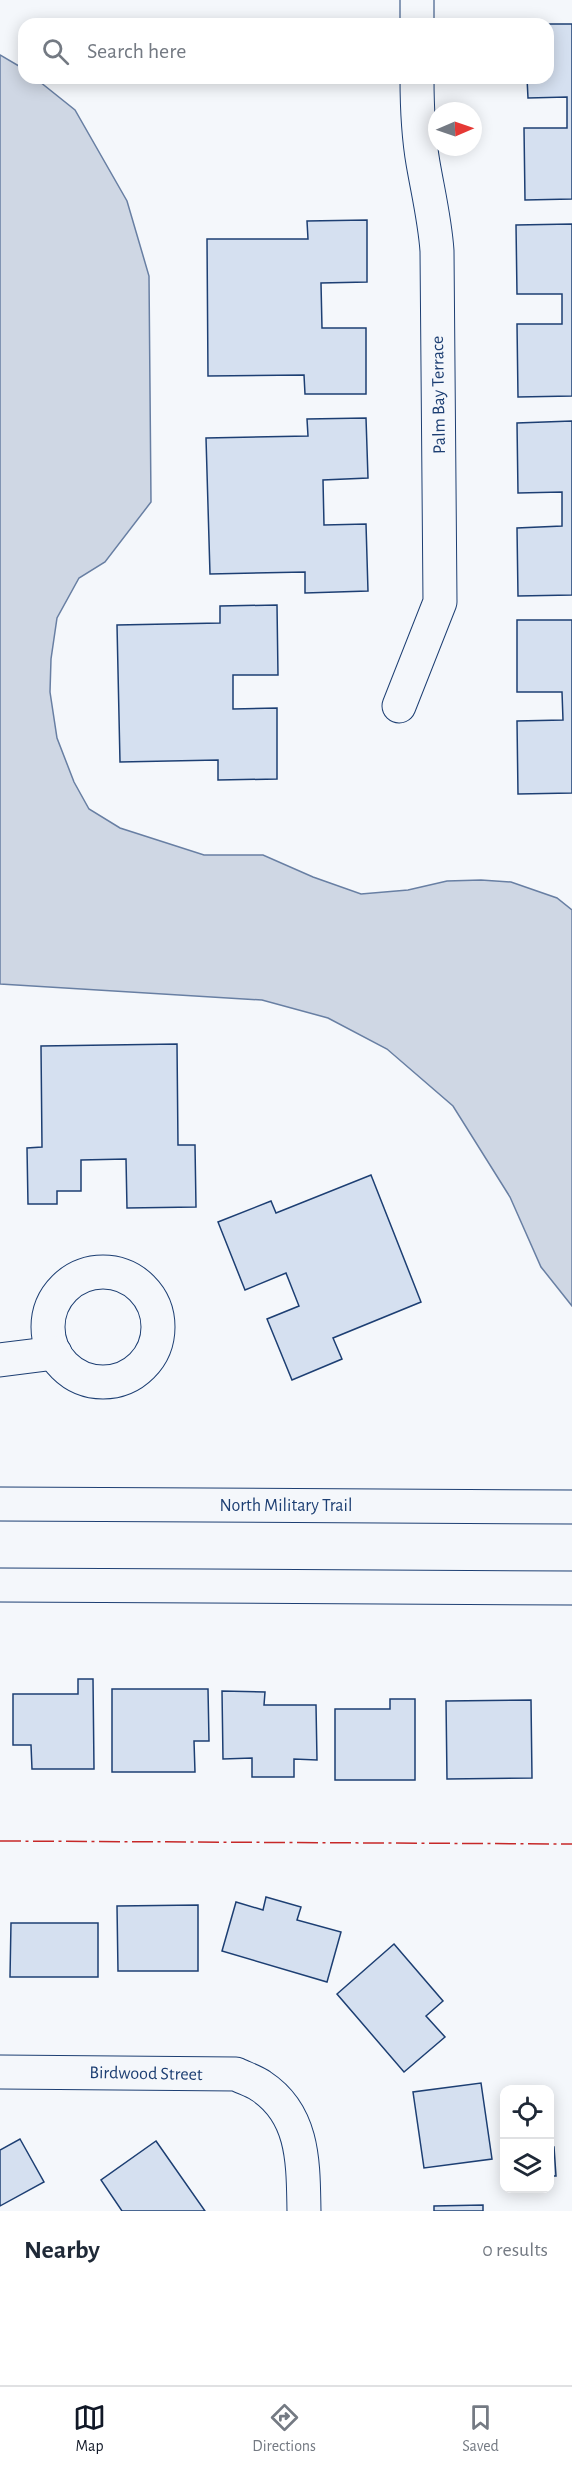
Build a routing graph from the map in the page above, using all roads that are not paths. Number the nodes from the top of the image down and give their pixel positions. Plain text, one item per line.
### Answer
1 (417, 0) edge
2 (417, 18) edge
3 (417, 84) edge
4 (399, 706) dead end
5 (54, 1353) dead end
6 (0, 1360) edge
7 (0, 1504) edge
8 (572, 1507) edge
9 (0, 1585) edge
10 (572, 1588) edge
11 (0, 2072) edge
12 (304, 2211) edge

1 - 2 main road
3 - 4 main road, Palm Bay Terrace
5 - 6 main road
7 - 8 main road, North Military Trail
9 - 10 main road
11 - 12 main road, Birdwood Street

